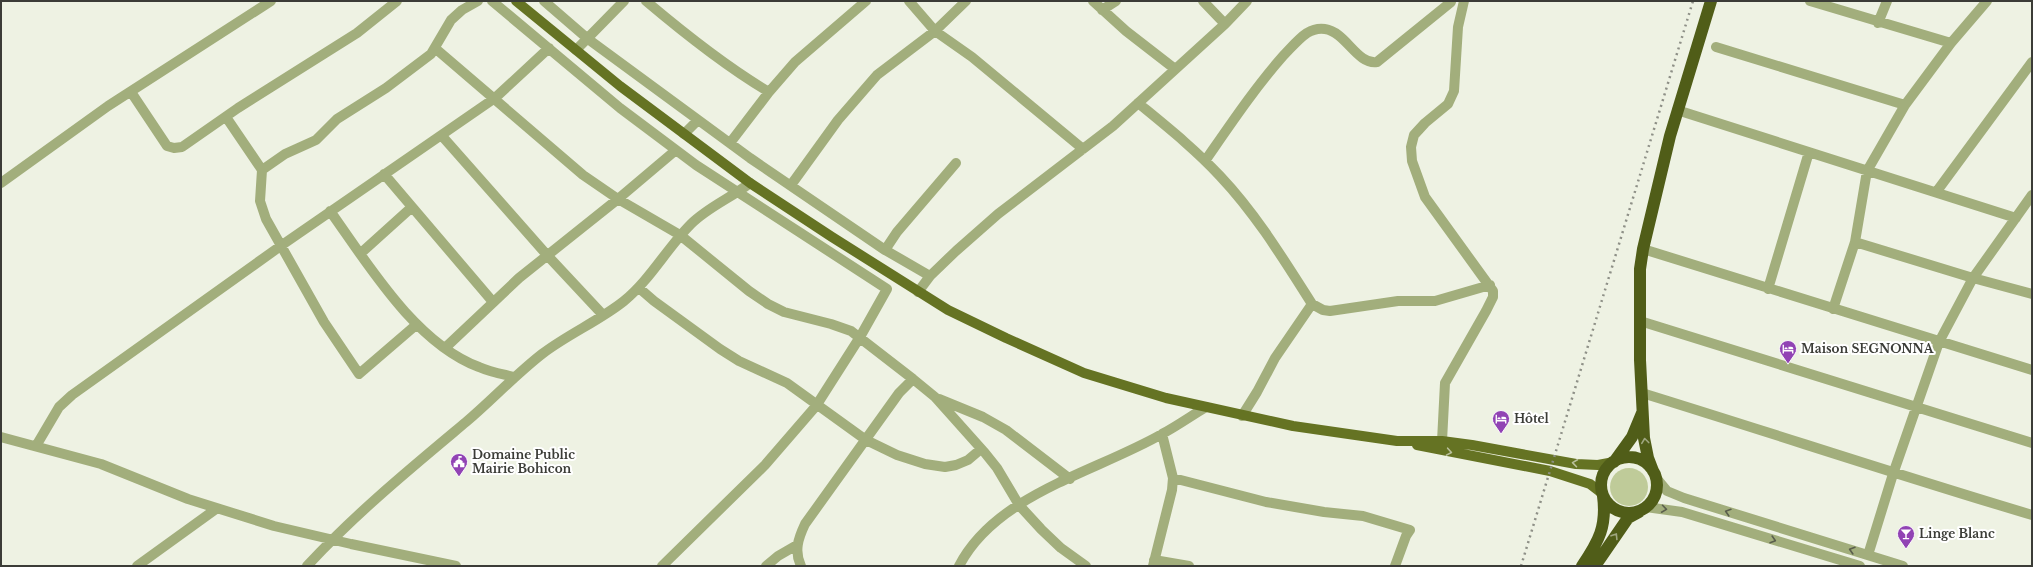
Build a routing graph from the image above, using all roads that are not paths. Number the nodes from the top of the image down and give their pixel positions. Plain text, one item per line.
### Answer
1 (271, 1) edge
2 (397, 1) edge
3 (478, 1) edge
4 (492, 1) edge
5 (516, 1) edge
6 (544, 1) edge
7 (624, 1) edge
8 (646, 1) edge
9 (866, 1) edge
10 (909, 1) edge
11 (966, 1) edge
12 (1093, 1) edge
13 (1116, 1) edge
14 (1203, 1) edge
15 (1247, 1) edge
16 (1464, 1) edge
17 (1711, 1) edge
18 (1810, 1) edge
19 (1887, 1) edge
20 (1988, 1) edge
21 (1451, 2) edge
22 (1102, 10) junction
23 (1878, 23) junction
24 (1225, 24) junction
25 (1458, 28) junction
26 (935, 31) junction
27 (588, 39) junction
28 (1951, 43) junction
29 (1716, 47) dead end
30 (549, 48) junction
31 (436, 49) junction
32 (576, 50) junction
33 (2032, 62) edge
34 (1175, 70) junction
35 (131, 92) junction
36 (769, 92) junction
37 (495, 98) junction
38 (1138, 103) junction
39 (1905, 105) junction
40 (1677, 110) junction
41 (226, 117) junction
42 (698, 120) junction
43 (684, 134) junction
44 (442, 136) junction
45 (730, 143) junction
46 (1083, 149) junction
47 (676, 150) junction
48 (1809, 152) junction
49 (1205, 161) junction
50 (956, 163) dead end
51 (262, 170) junction
52 (1866, 171) junction
53 (384, 174) junction
54 (1, 182) edge
55 (750, 182) junction
56 (791, 185) junction
57 (1937, 191) junction
58 (738, 192) junction
59 (2032, 195) edge
60 (618, 199) junction
61 (412, 208) junction
62 (330, 211) junction
63 (2016, 218) junction
64 (680, 235) junction
65 (1855, 242) junction
66 (282, 244) junction
67 (1643, 249) junction
68 (885, 250) junction
69 (361, 253) junction
70 (547, 255) junction
71 (930, 276) junction
72 (1973, 278) junction
73 (1490, 285) junction
74 (639, 288) junction
75 (1768, 289) junction
76 (918, 292) junction
77 (2032, 294) edge
78 (493, 302) junction
79 (1312, 304) junction
80 (1833, 309) junction
81 (603, 314) junction
82 (1640, 321) junction
83 (416, 325) junction
84 (860, 338) junction
85 (1939, 342) junction
86 (446, 348) junction
87 (2032, 370) edge
88 (514, 377) junction
89 (913, 379) junction
90 (1642, 393) junction
91 (935, 397) junction
92 (816, 406) junction
93 (1917, 406) junction
94 (1206, 407) junction
95 (1643, 410) junction
96 (1242, 416) junction
97 (1162, 434) junction
98 (1, 437) edge
99 (866, 440) junction
100 (1397, 441) junction
101 (1442, 441) junction
102 (2032, 443) edge
103 (36, 446) junction
104 (981, 449) junction
105 (1614, 462) junction
106 (1893, 474) junction
107 (1655, 475) junction
108 (1070, 478) junction
109 (1173, 478) junction
110 (1603, 494) junction
111 (1019, 505) junction
112 (216, 509) junction
113 (1643, 509) junction
114 (2032, 515) edge
115 (332, 540) junction
116 (797, 545) junction
117 (1868, 555) junction
118 (1153, 563) edge
119 (137, 566) edge
120 (307, 566) edge
121 (456, 566) edge
122 (662, 566) edge
123 (766, 566) edge
124 (801, 566) edge
125 (959, 566) edge
126 (1086, 566) edge
127 (1189, 566) edge
128 (1395, 566) edge
129 (1582, 566) edge
130 (1595, 566) edge
131 (1860, 566) edge
132 (1903, 566) edge

1 - 35 street
2 - 41 street
3 - 31 street
4 - 30 street
5 - 32 main road
6 - 27 street
7 - 27 street
8 - 36 street
9 - 36 street
10 - 26 street
11 - 26 street
12 - 22 street
13 - 22 street
14 - 24 street
15 - 24 street
16 - 25 street
17 - 40 highway
18 - 23 street
19 - 23 street
20 - 28 street
21 - 25 street
21 - 49 street
22 - 34 street
23 - 28 street
24 - 34 street
25 - 73 street
26 - 46 street
26 - 56 street
27 - 32 street
27 - 42 street
28 - 39 street
29 - 39 street
30 - 37 street
30 - 47 street
31 - 37 street
31 - 51 street
32 - 43 main road
33 - 57 street
34 - 38 street
35 - 41 street
35 - 54 street
36 - 45 street
37 - 44 street
37 - 60 street
38 - 46 street
38 - 49 street
39 - 52 street
40 - 48 street
40 - 67 highway
41 - 51 street
42 - 43 street
42 - 45 street
43 - 55 main road
44 - 53 street
44 - 70 street
45 - 56 street
46 - 71 street
47 - 58 street
47 - 60 street
48 - 52 street
48 - 75 street
49 - 79 street
50 - 68 street
51 - 66 street
52 - 57 street
52 - 65 street
53 - 61 street
53 - 62 street
55 - 58 street
55 - 76 main road
56 - 68 street
57 - 63 street
58 - 64 street
58 - 84 street
59 - 63 street
60 - 64 street
60 - 70 street
61 - 69 street
61 - 78 street
62 - 66 street
62 - 69 street
63 - 72 street
64 - 74 street
64 - 84 street
65 - 72 street
65 - 80 street
66 - 83 street
66 - 103 street
67 - 75 street
67 - 82 highway
68 - 71 street
69 - 83 street
70 - 78 street
70 - 81 street
71 - 76 street
72 - 77 street
72 - 85 street
73 - 79 street
73 - 101 street
74 - 81 street
74 - 92 street
75 - 80 street
76 - 94 main road
78 - 86 street
79 - 96 street
80 - 85 street
81 - 88 street
82 - 90 highway
82 - 93 street
83 - 86 street
84 - 89 street
84 - 92 street
85 - 87 street
85 - 93 street
86 - 88 street
88 - 115 street
89 - 91 street
89 - 99 street
90 - 95 highway
90 - 106 street
91 - 104 street
91 - 108 street
92 - 99 street
92 - 122 street
93 - 102 street
93 - 106 street
94 - 96 main road
94 - 97 street
95 - 105 highway
107 -> 95 highway
96 - 100 main road
97 - 108 street
97 - 109 street
98 - 103 street
99 - 104 street
99 - 116 street
100 - 101 main road
100 -> 110 main road
105 -> 101 main road
103 - 112 street
104 - 111 street
105 - 107 highway
105 - 110 highway
106 - 114 street
106 - 117 street
107 - 113 highway
117 -> 107 street
108 - 111 street
109 - 118 street
109 - 128 street
110 - 113 highway
110 - 129 highway
111 - 125 street
111 - 126 street
112 - 115 street
112 - 119 street
130 -> 113 highway
113 -> 131 street
115 - 120 street
115 - 121 street
116 - 123 street
116 - 124 street
117 - 132 street
118 - 127 street

